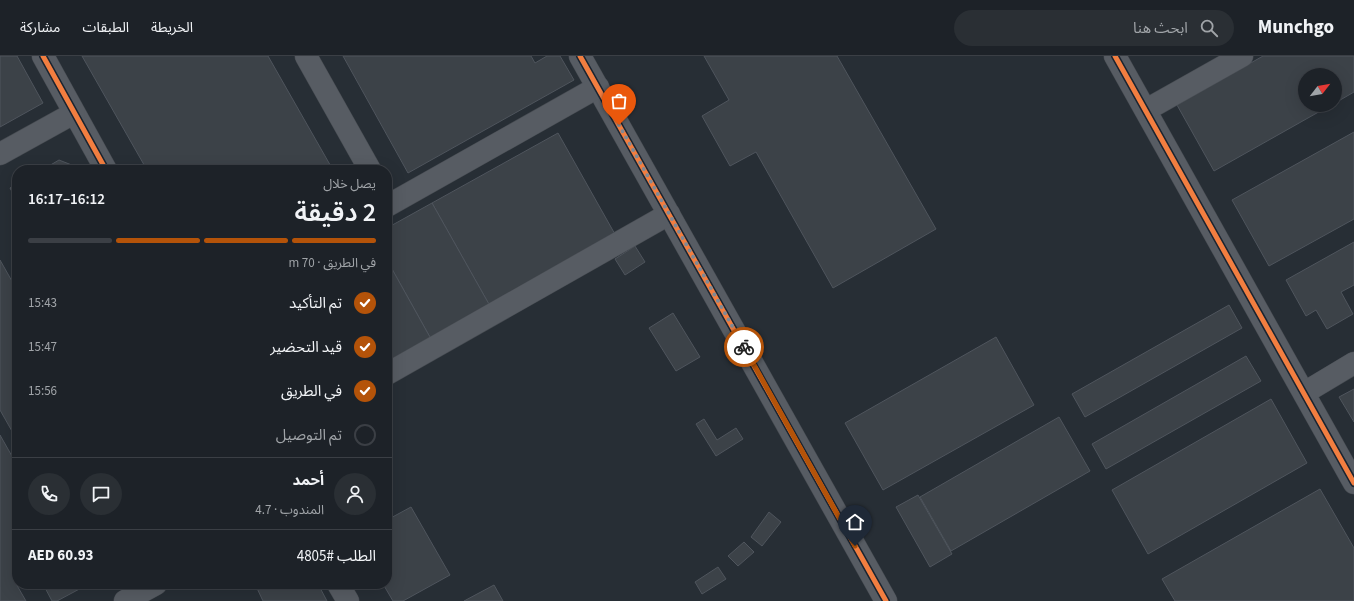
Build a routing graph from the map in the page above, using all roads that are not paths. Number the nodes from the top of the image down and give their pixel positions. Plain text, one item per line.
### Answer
1 (42, 56) edge
2 (306, 56) edge
3 (580, 56) edge
4 (1115, 56) edge
5 (1242, 56) edge
6 (598, 87) junction
7 (1146, 110) junction
8 (74, 113) junction
9 (0, 154) edge
10 (103, 165) edge
11 (367, 165) edge
12 (392, 201) edge
13 (669, 214) junction
14 (1354, 363) edge
15 (392, 371) edge
16 (1304, 393) junction
17 (1354, 483) edge
18 (147, 589) edge
19 (341, 589) edge
20 (125, 601) edge
21 (348, 601) edge
22 (886, 601) edge

1 - 8 street
2 - 11 street
3 - 6 street
4 - 7 street
5 - 7 street
6 - 12 street
6 - 13 street
7 - 16 street
8 - 9 street
8 - 10 street
13 - 15 street
13 - 22 street
14 - 16 street
16 - 17 street
18 - 20 street
19 - 21 street

